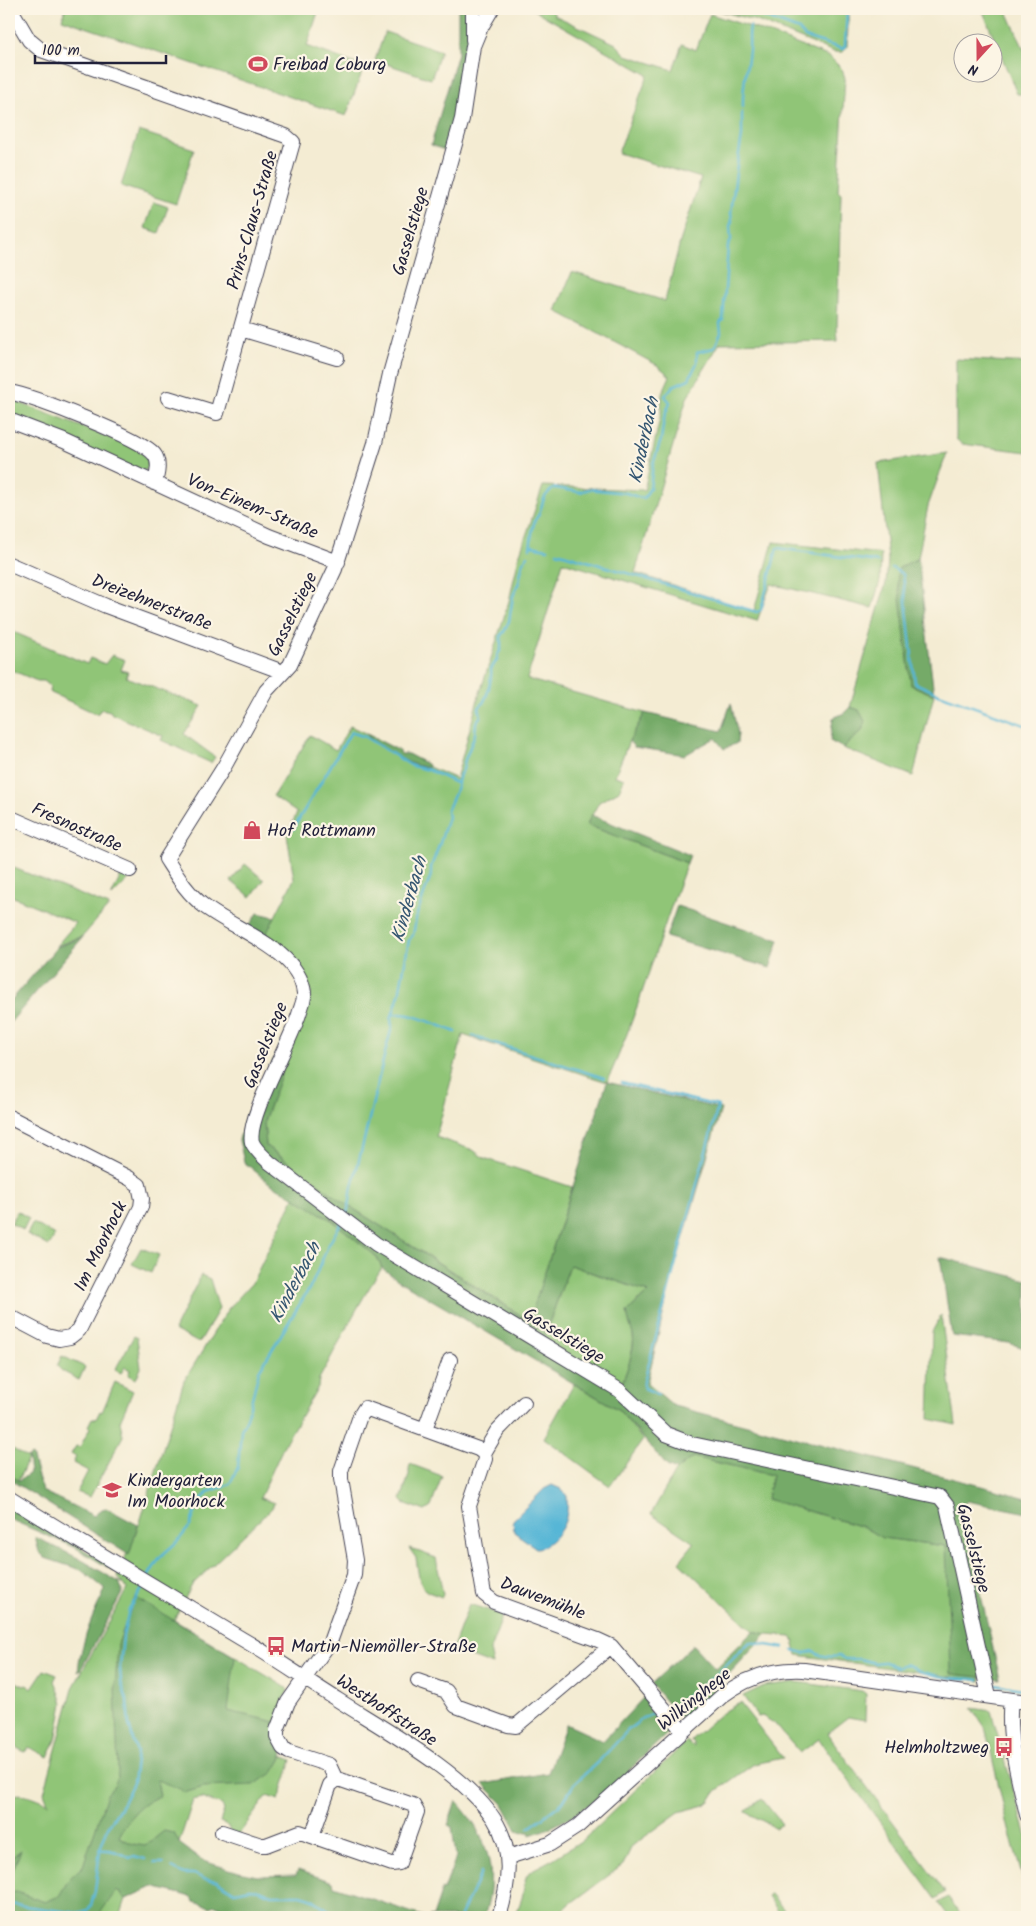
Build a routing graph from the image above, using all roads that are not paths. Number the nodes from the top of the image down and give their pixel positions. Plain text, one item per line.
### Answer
1 (473, 9) edge
2 (492, 9) edge
3 (12, 10) edge
4 (473, 46) junction
5 (241, 329) junction
6 (337, 358) dead end
7 (9, 392) edge
8 (168, 398) dead end
9 (9, 420) edge
10 (154, 483) junction
11 (338, 562) junction
12 (9, 564) edge
13 (283, 672) junction
14 (9, 817) edge
15 (130, 870) dead end
16 (9, 1117) edge
17 (9, 1316) edge
18 (450, 1360) dead end
19 (524, 1403) dead end
20 (425, 1429) junction
21 (484, 1453) junction
22 (9, 1498) edge
23 (611, 1646) junction
24 (304, 1678) junction
25 (418, 1680) dead end
26 (989, 1696) junction
27 (1011, 1700) junction
28 (1027, 1702) edge
29 (683, 1731) junction
30 (336, 1780) junction
31 (1027, 1815) edge
32 (222, 1832) dead end
33 (312, 1836) junction
34 (508, 1856) junction
35 (499, 1917) edge

1 - 4 street
2 - 4 street, Gasselstiege
3 - 5 street, Prins-Claus-Straße
4 - 11 street, Gasselstiege
5 - 6 street
5 - 8 street, Prins-Claus-Straße
7 - 10 street
9 - 10 street, Von-Einem-Straße
10 - 11 street, Von-Einem-Straße
11 - 13 street, Gasselstiege
12 - 13 street, Dreizehnerstraße
13 - 26 street, Gasselstiege
14 - 15 street, Fresnostraße
16 - 17 street, Im Moorhock
18 - 20 street
19 - 21 street, Dauvemühle
20 - 21 street
20 - 24 street
21 - 23 street, Dauvemühle
22 - 24 street, Westhoffstraße
23 - 25 street
23 - 29 street, Dauvemühle
24 - 30 street
24 - 34 street, Westhoffstraße
26 - 27 street, Wilkinghege
26 - 29 street, Wilkinghege
27 - 28 street, Wilkinghege
27 - 31 street
29 - 34 street, Wilkinghege
30 - 33 street
30 - 33 street
32 - 33 street
34 - 35 street, Westhoffstraße

